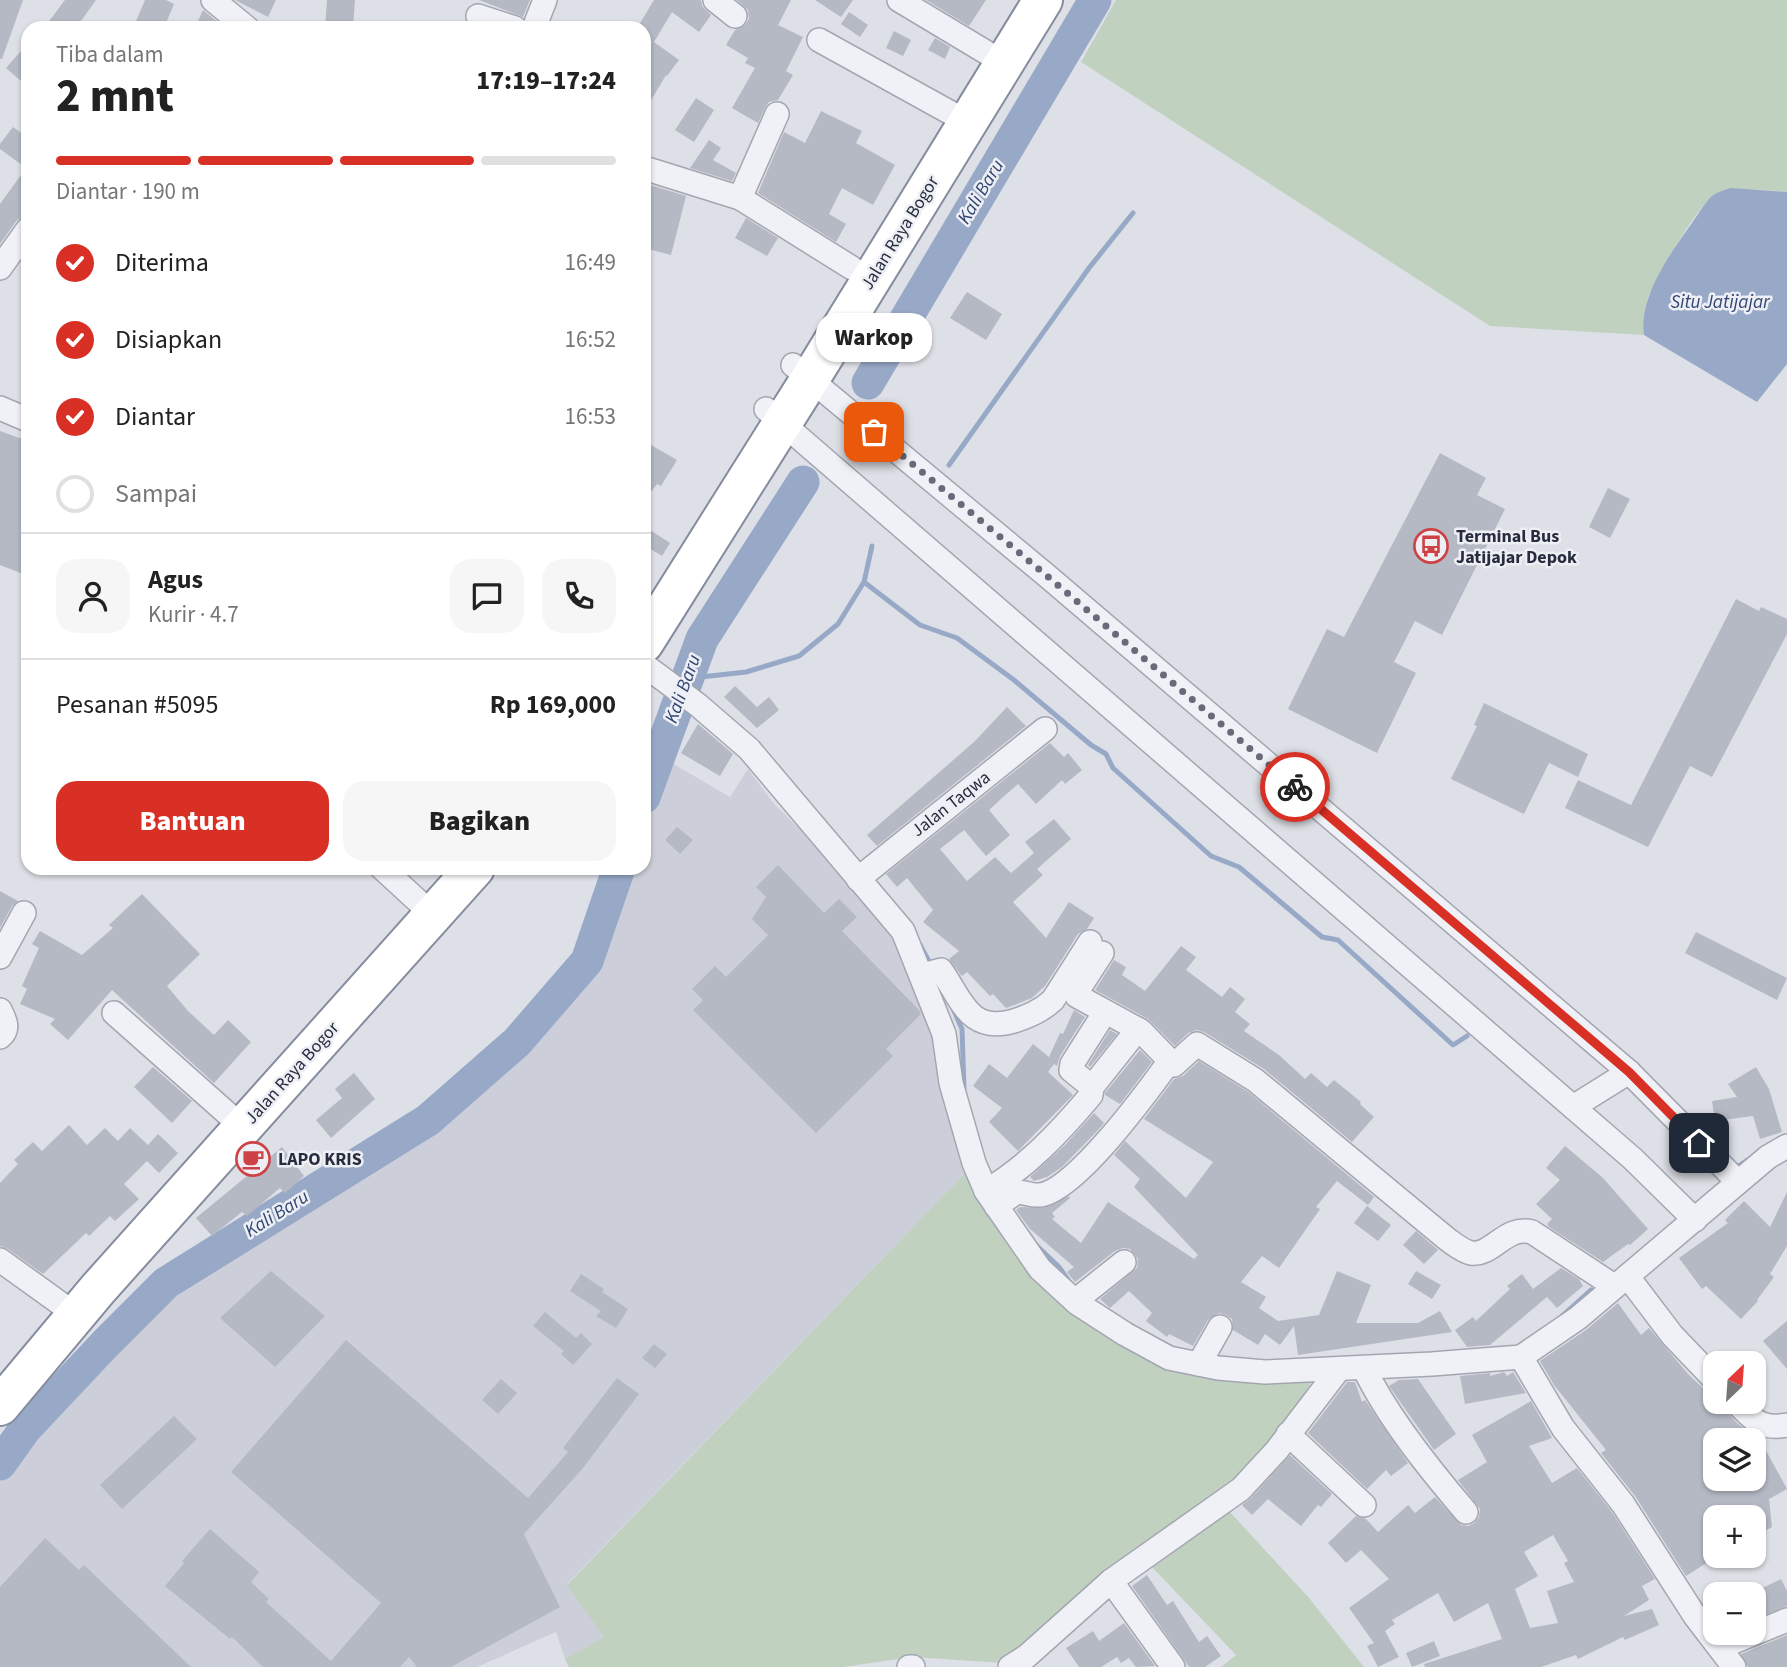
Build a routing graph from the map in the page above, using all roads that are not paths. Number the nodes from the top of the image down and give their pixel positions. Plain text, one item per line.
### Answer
1 (214, 0) edge
2 (545, 0) edge
3 (715, 0) edge
4 (899, 0) edge
5 (1021, 0) edge
6 (1043, 0) edge
7 (478, 16) dead end
8 (735, 16) dead end
9 (239, 21) edge
10 (493, 21) edge
11 (537, 21) edge
12 (819, 40) dead end
13 (996, 58) junction
14 (951, 113) junction
15 (777, 114) dead end
16 (651, 170) edge
17 (740, 198) junction
18 (21, 239) edge
19 (0, 268) edge
20 (852, 268) junction
21 (802, 372) junction
22 (0, 408) edge
23 (774, 416) junction
24 (21, 417) edge
25 (651, 598) edge
26 (651, 630) edge
27 (652, 671) edge
28 (1045, 729) dead end
29 (865, 873) junction
30 (390, 875) edge
31 (445, 875) edge
32 (469, 875) edge
33 (420, 903) junction
34 (24, 913) dead end
35 (0, 957) edge
36 (929, 972) junction
37 (0, 1010) edge
38 (1105, 1012) junction
39 (114, 1013) dead end
40 (1138, 1029) junction
41 (0, 1037) edge
42 (1169, 1062) junction
43 (1629, 1072) junction
44 (1092, 1087) junction
45 (1573, 1107) junction
46 (229, 1115) junction
47 (1787, 1146) edge
48 (1738, 1182) junction
49 (996, 1196) junction
50 (1695, 1220) junction
51 (0, 1260) edge
52 (1124, 1262) dead end
53 (1621, 1282) junction
54 (1078, 1298) junction
55 (61, 1304) junction
56 (1220, 1327) dead end
57 (1521, 1357) junction
58 (1201, 1359) junction
59 (1703, 1367) edge
60 (1364, 1368) junction
61 (1339, 1369) junction
62 (0, 1376) edge
63 (0, 1406) edge
64 (1749, 1414) edge
65 (1787, 1424) edge
66 (1288, 1434) junction
67 (1364, 1505) dead end
68 (1466, 1512) dead end
69 (1111, 1581) junction
70 (1787, 1620) edge
71 (1721, 1647) junction
72 (1010, 1667) edge
73 (1172, 1667) edge
74 (1734, 1667) edge

1 - 9 street
2 - 11 street
3 - 8 street
4 - 13 street
5 - 13 highway, Jalan Raya Bogor
6 - 13 highway, Jalan Raya Bogor
7 - 10 street
12 - 14 street
13 - 14 highway, Jalan Raya Bogor
13 - 21 highway, Jalan Raya Bogor
14 - 20 highway, Jalan Raya Bogor
15 - 17 street
16 - 17 street
17 - 20 street
18 - 19 street
20 - 21 highway, Jalan Raya Bogor
21 - 23 highway, Jalan Raya Bogor
21 - 43 street
22 - 24 street
23 - 25 highway, Jalan Raya Bogor
23 - 26 highway, Jalan Raya Bogor
23 - 45 street
27 - 29 street
28 - 29 street, Jalan Taqwa
29 - 36 street
30 - 33 street
31 - 33 highway, Jalan Raya Bogor
32 - 63 highway, Jalan Raya Bogor
33 - 46 highway, Jalan Raya Bogor
34 - 35 street
36 - 38 street
36 - 49 street
37 - 41 street
38 - 40 street
38 - 44 street
39 - 46 street
40 - 42 street
40 - 44 street
42 - 49 street
42 - 53 street
43 - 45 street
43 - 48 street
44 - 49 street
45 - 50 street
46 - 55 highway, Jalan Raya Bogor
47 - 48 street
48 - 50 street
49 - 54 street
50 - 53 street
51 - 55 street
52 - 54 street
53 - 57 street
53 - 59 street
54 - 58 street
55 - 62 highway, Jalan Raya Bogor
56 - 58 street
57 - 60 street
57 - 71 street
58 - 61 street
60 - 61 street
60 - 68 street
61 - 66 street
64 - 65 street
66 - 67 street
66 - 69 street
69 - 72 street
69 - 73 street
70 - 71 street
71 - 74 street

